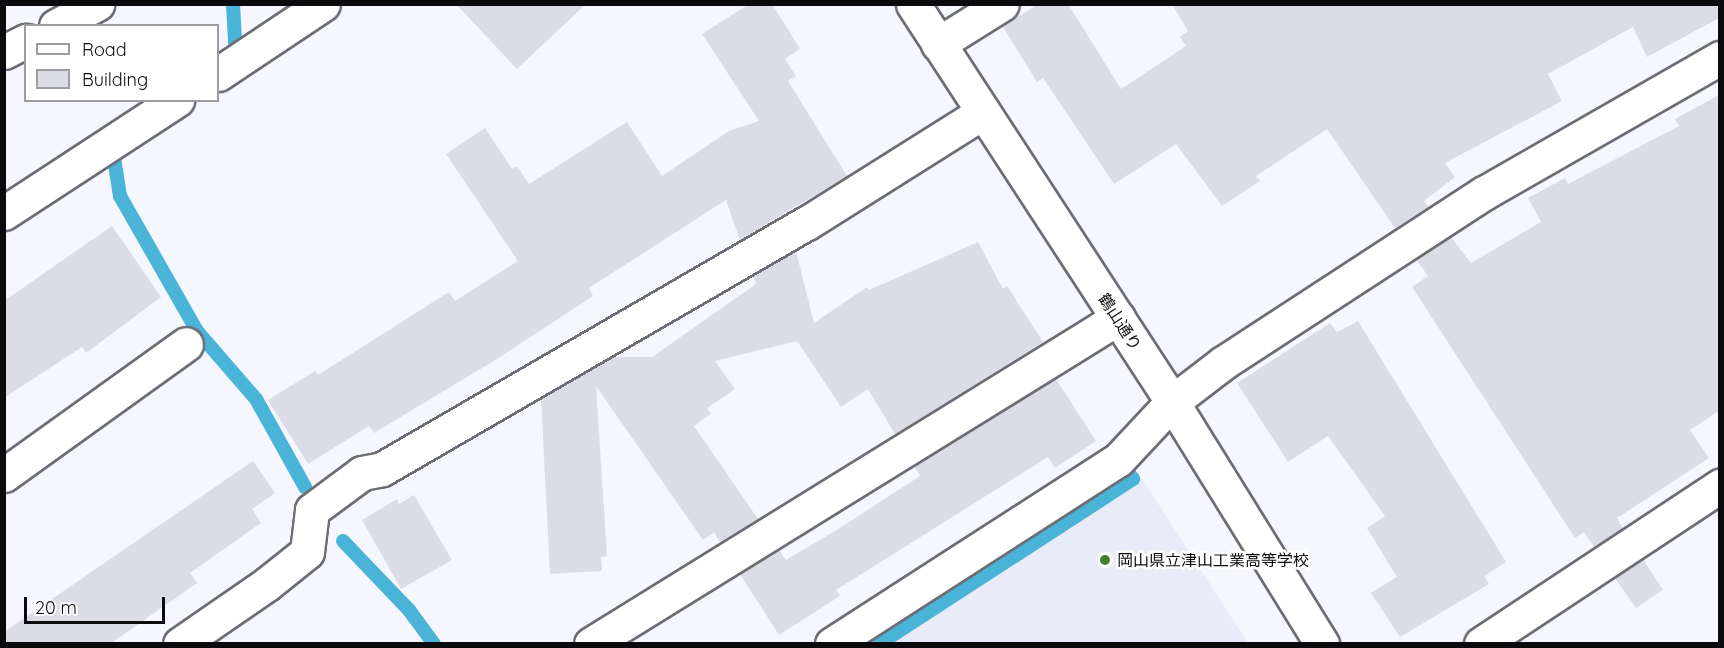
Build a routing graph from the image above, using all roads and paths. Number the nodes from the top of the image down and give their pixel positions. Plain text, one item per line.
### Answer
1 (97, 4) edge
2 (323, 4) edge
3 (913, 4) edge
4 (1002, 4) edge
5 (60, 24) edge
6 (24, 42) edge
7 (938, 44) junction
8 (4, 52) edge
9 (1719, 58) edge
10 (219, 73) edge
11 (174, 102) edge
12 (983, 112) junction
13 (4, 213) edge
14 (1118, 318) junction
15 (186, 344) dead end
16 (1172, 402) junction
17 (4, 475) edge
18 (1719, 486) edge
19 (180, 644) edge
20 (591, 644) edge
21 (832, 644) edge
22 (1322, 644) edge
23 (1481, 644) edge

1 - 5 street
2 - 10 street
3 - 7 street, 鶴山通り
4 - 7 street
6 - 8 street
7 - 12 street, 鶴山通り
9 - 16 street
11 - 13 street
12 - 14 street, 鶴山通り
12 - 19 street
14 - 16 street, 鶴山通り
14 - 20 street
15 - 17 street
16 - 21 street
16 - 22 street, 鶴山通り
18 - 23 street

